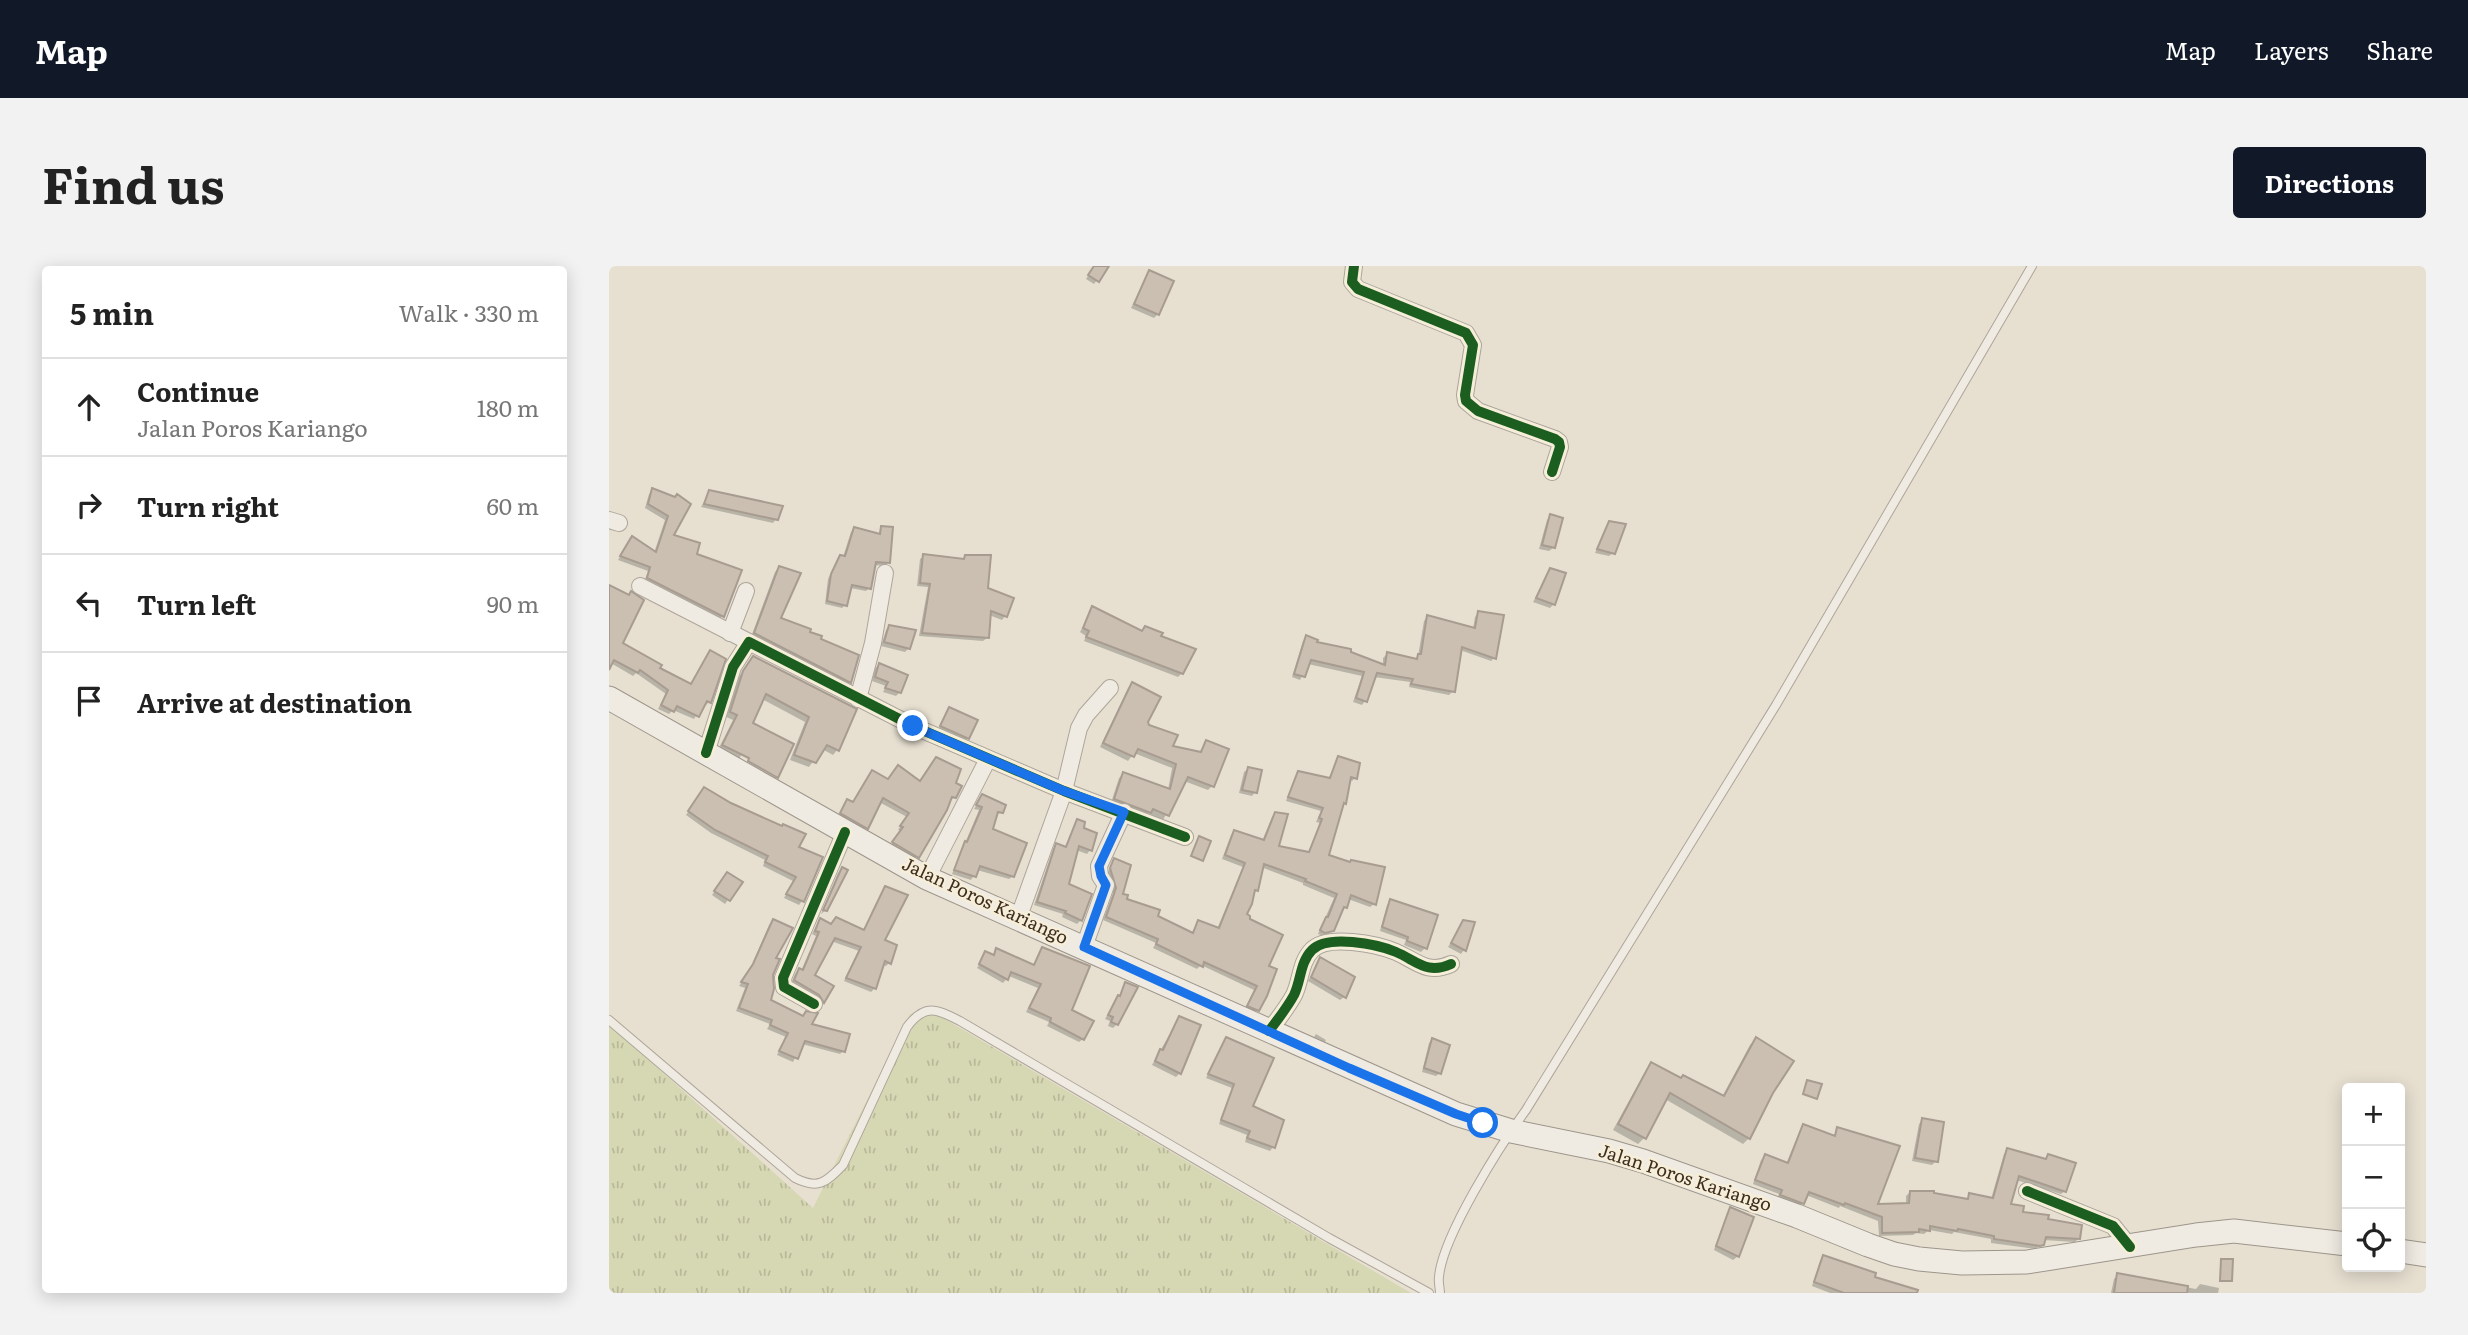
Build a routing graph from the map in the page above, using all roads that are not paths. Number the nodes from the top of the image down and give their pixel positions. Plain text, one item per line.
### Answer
1 (1354, 266) edge
2 (2032, 266) edge
3 (1552, 472) dead end
4 (885, 573) dead end
5 (640, 586) dead end
6 (746, 591) dead end
7 (730, 634) junction
8 (749, 642) junction
9 (1110, 688) dead end
10 (609, 698) edge
11 (858, 699) junction
12 (706, 753) junction
13 (988, 760) junction
14 (1064, 791) junction
15 (1124, 812) junction
16 (845, 832) junction
17 (1185, 837) dead end
18 (927, 878) junction
19 (1018, 919) junction
20 (1084, 947) junction
21 (1451, 964) dead end
22 (814, 1004) dead end
23 (609, 1020) edge
24 (1269, 1031) junction
25 (1511, 1131) junction
26 (2027, 1191) dead end
27 (2342, 1243) edge
28 (2130, 1247) junction
29 (2405, 1252) edge
30 (2426, 1255) edge
31 (1429, 1293) edge
32 (1440, 1293) edge

1 - 3 street
2 - 25 lane
4 - 11 street
5 - 7 street
6 - 7 street
7 - 8 street
8 - 11 street
8 - 12 street
9 - 14 street
10 - 12 main road, Jalan Poros Kariango
11 - 13 street
12 - 16 main road, Jalan Poros Kariango
13 - 14 street
13 - 18 street
14 - 15 street
14 - 19 street
15 - 17 street
15 - 20 street
16 - 18 main road, Jalan Poros Kariango
16 - 22 street
18 - 19 main road, Jalan Poros Kariango
19 - 20 main road, Jalan Poros Kariango
20 - 24 main road, Jalan Poros Kariango
21 - 24 street
23 - 31 lane
24 - 25 main road, Jalan Poros Kariango
25 - 28 main road, Jalan Poros Kariango
25 - 32 lane
26 - 28 street
27 - 28 main road, Jalan Poros Kariango
29 - 30 main road

